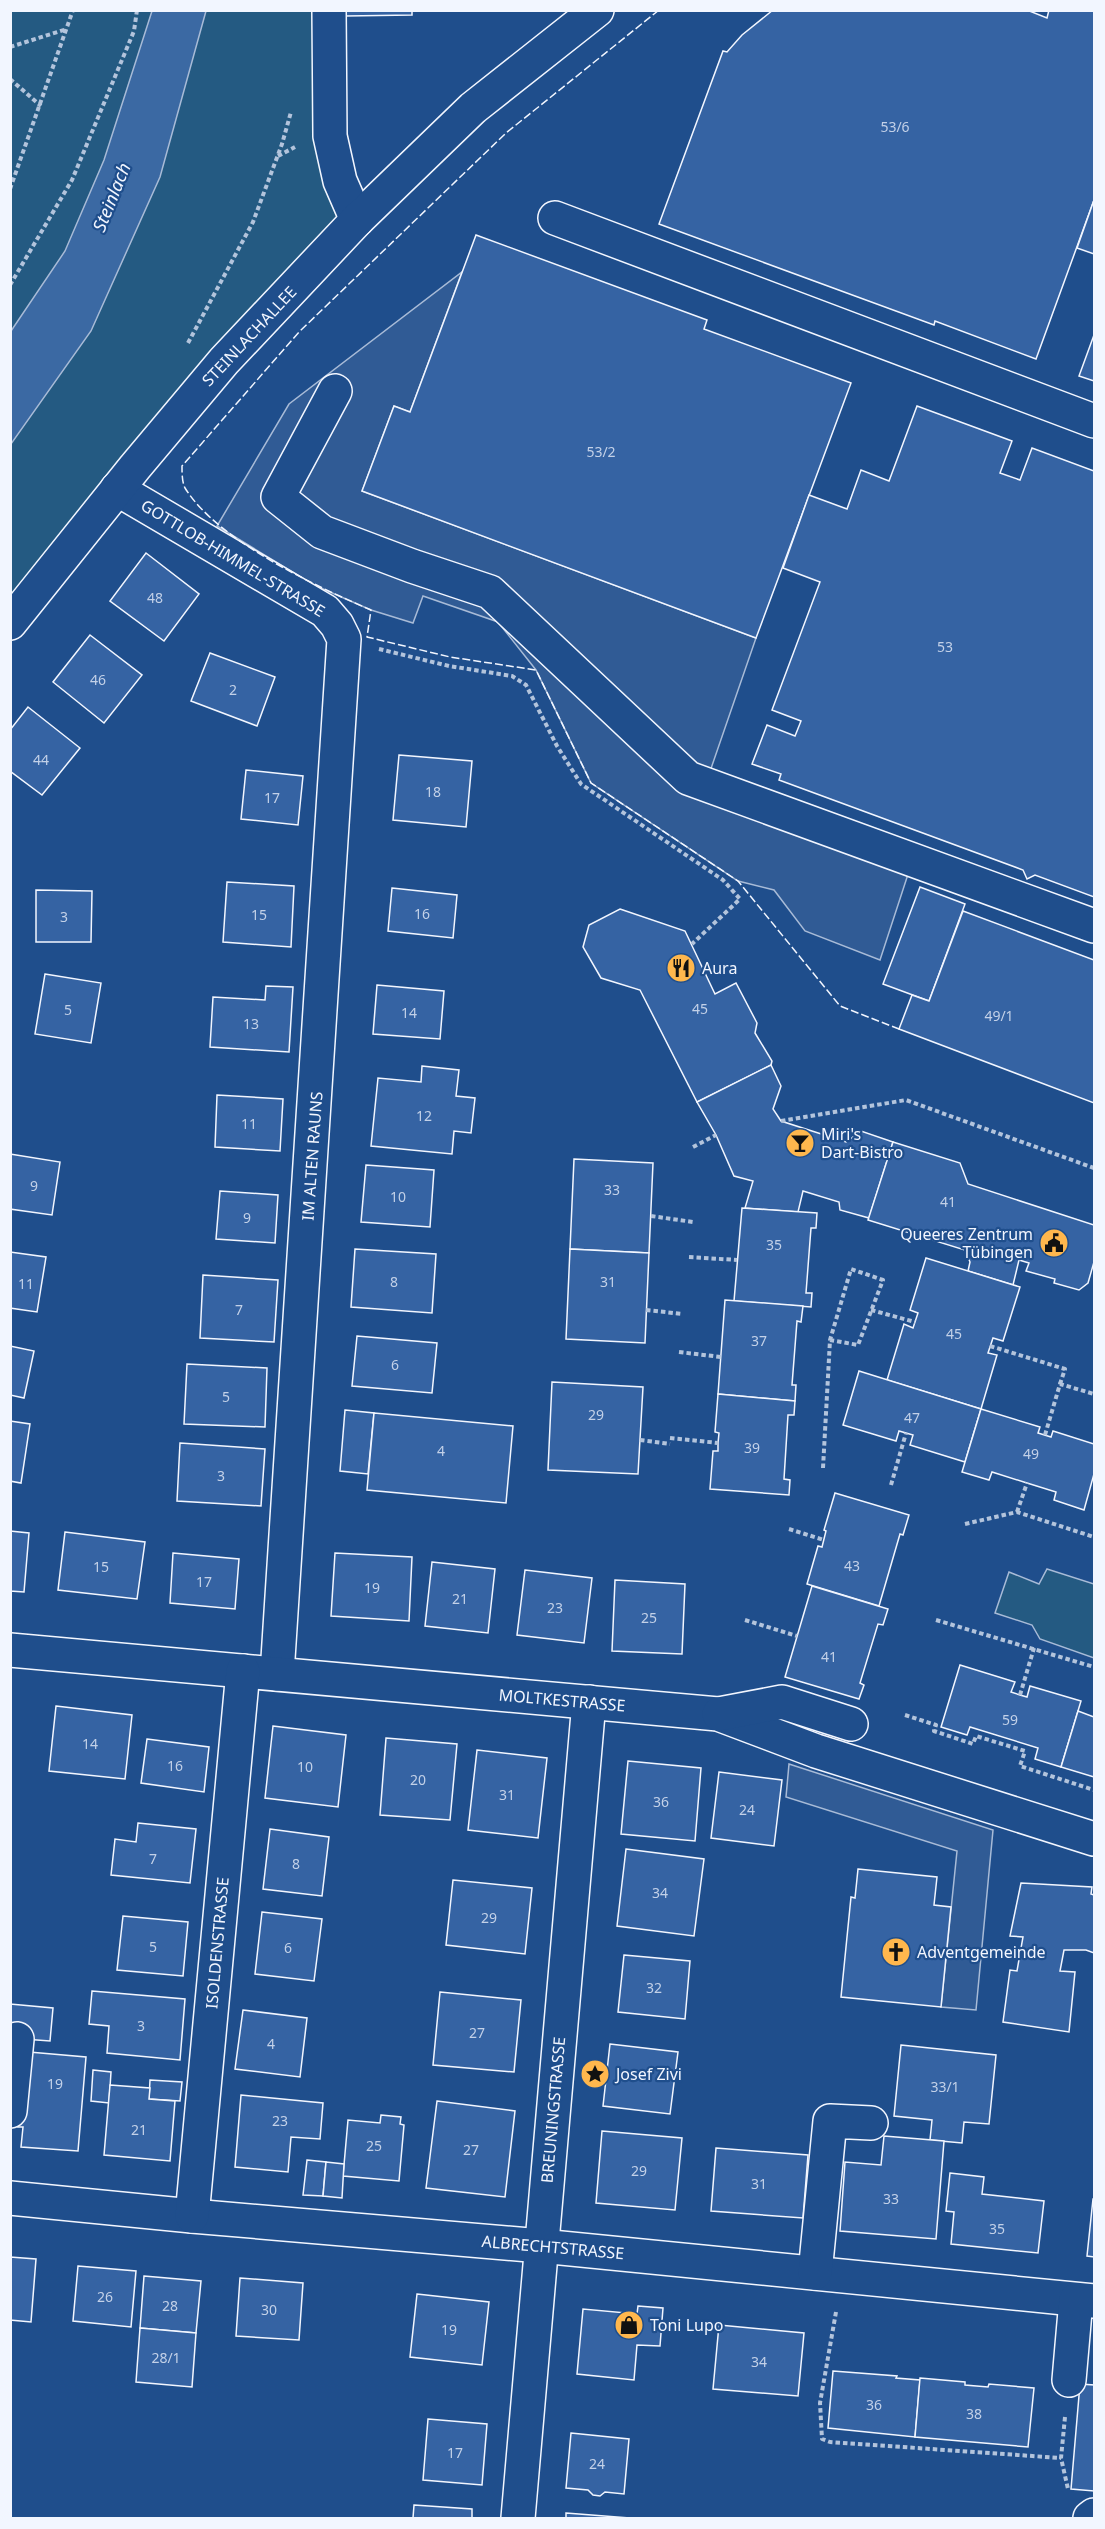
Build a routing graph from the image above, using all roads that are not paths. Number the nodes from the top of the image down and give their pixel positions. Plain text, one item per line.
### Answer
1 (329, 10) edge
2 (597, 10) edge
3 (555, 218) dead end
4 (357, 220) junction
5 (335, 391) dead end
6 (1095, 421) edge
7 (117, 489) junction
8 (10, 623) edge
9 (344, 639) joint
10 (1095, 926) edge
11 (10, 1650) edge
12 (243, 1671) junction
13 (277, 1674) junction
14 (589, 1702) junction
15 (718, 1714) junction
16 (851, 1724) dead end
17 (1095, 1839) edge
18 (17, 2039) dead end
19 (10, 2111) edge
20 (871, 2123) dead end
21 (10, 2198) edge
22 (192, 2216) junction
23 (542, 2246) junction
24 (815, 2273) junction
25 (1086, 2300) edge
26 (1069, 2380) dead end
27 (1095, 2514) edge
28 (518, 2518) edge
29 (1090, 2518) edge

1 - 4 street
2 - 4 street, STEINLACHALLEE
3 - 6 street
4 - 7 street, STEINLACHALLEE
5 - 10 street
7 - 8 street, STEINLACHALLEE
7 - 9 street, GOTTLOB-HIMMEL-STRASSE
9 - 13 street, IM ALTEN RAUNS
11 - 12 street, MOLTKESTRASSE
12 - 13 street, MOLTKESTRASSE
12 - 22 street, ISOLDENSTRASSE
13 - 14 street, MOLTKESTRASSE
14 - 15 street, MOLTKESTRASSE
14 - 23 street, BREUNINGSTRASSE
15 - 16 street
15 - 17 street, MOLTKESTRASSE
18 - 19 street
20 - 24 street
21 - 22 street, ALBRECHTSTRASSE
22 - 23 street, ALBRECHTSTRASSE
23 - 24 street, ALBRECHTSTRASSE
23 - 28 street, BREUNINGSTRASSE
24 - 25 street, ALBRECHTSTRASSE
25 - 26 street
27 - 29 street

